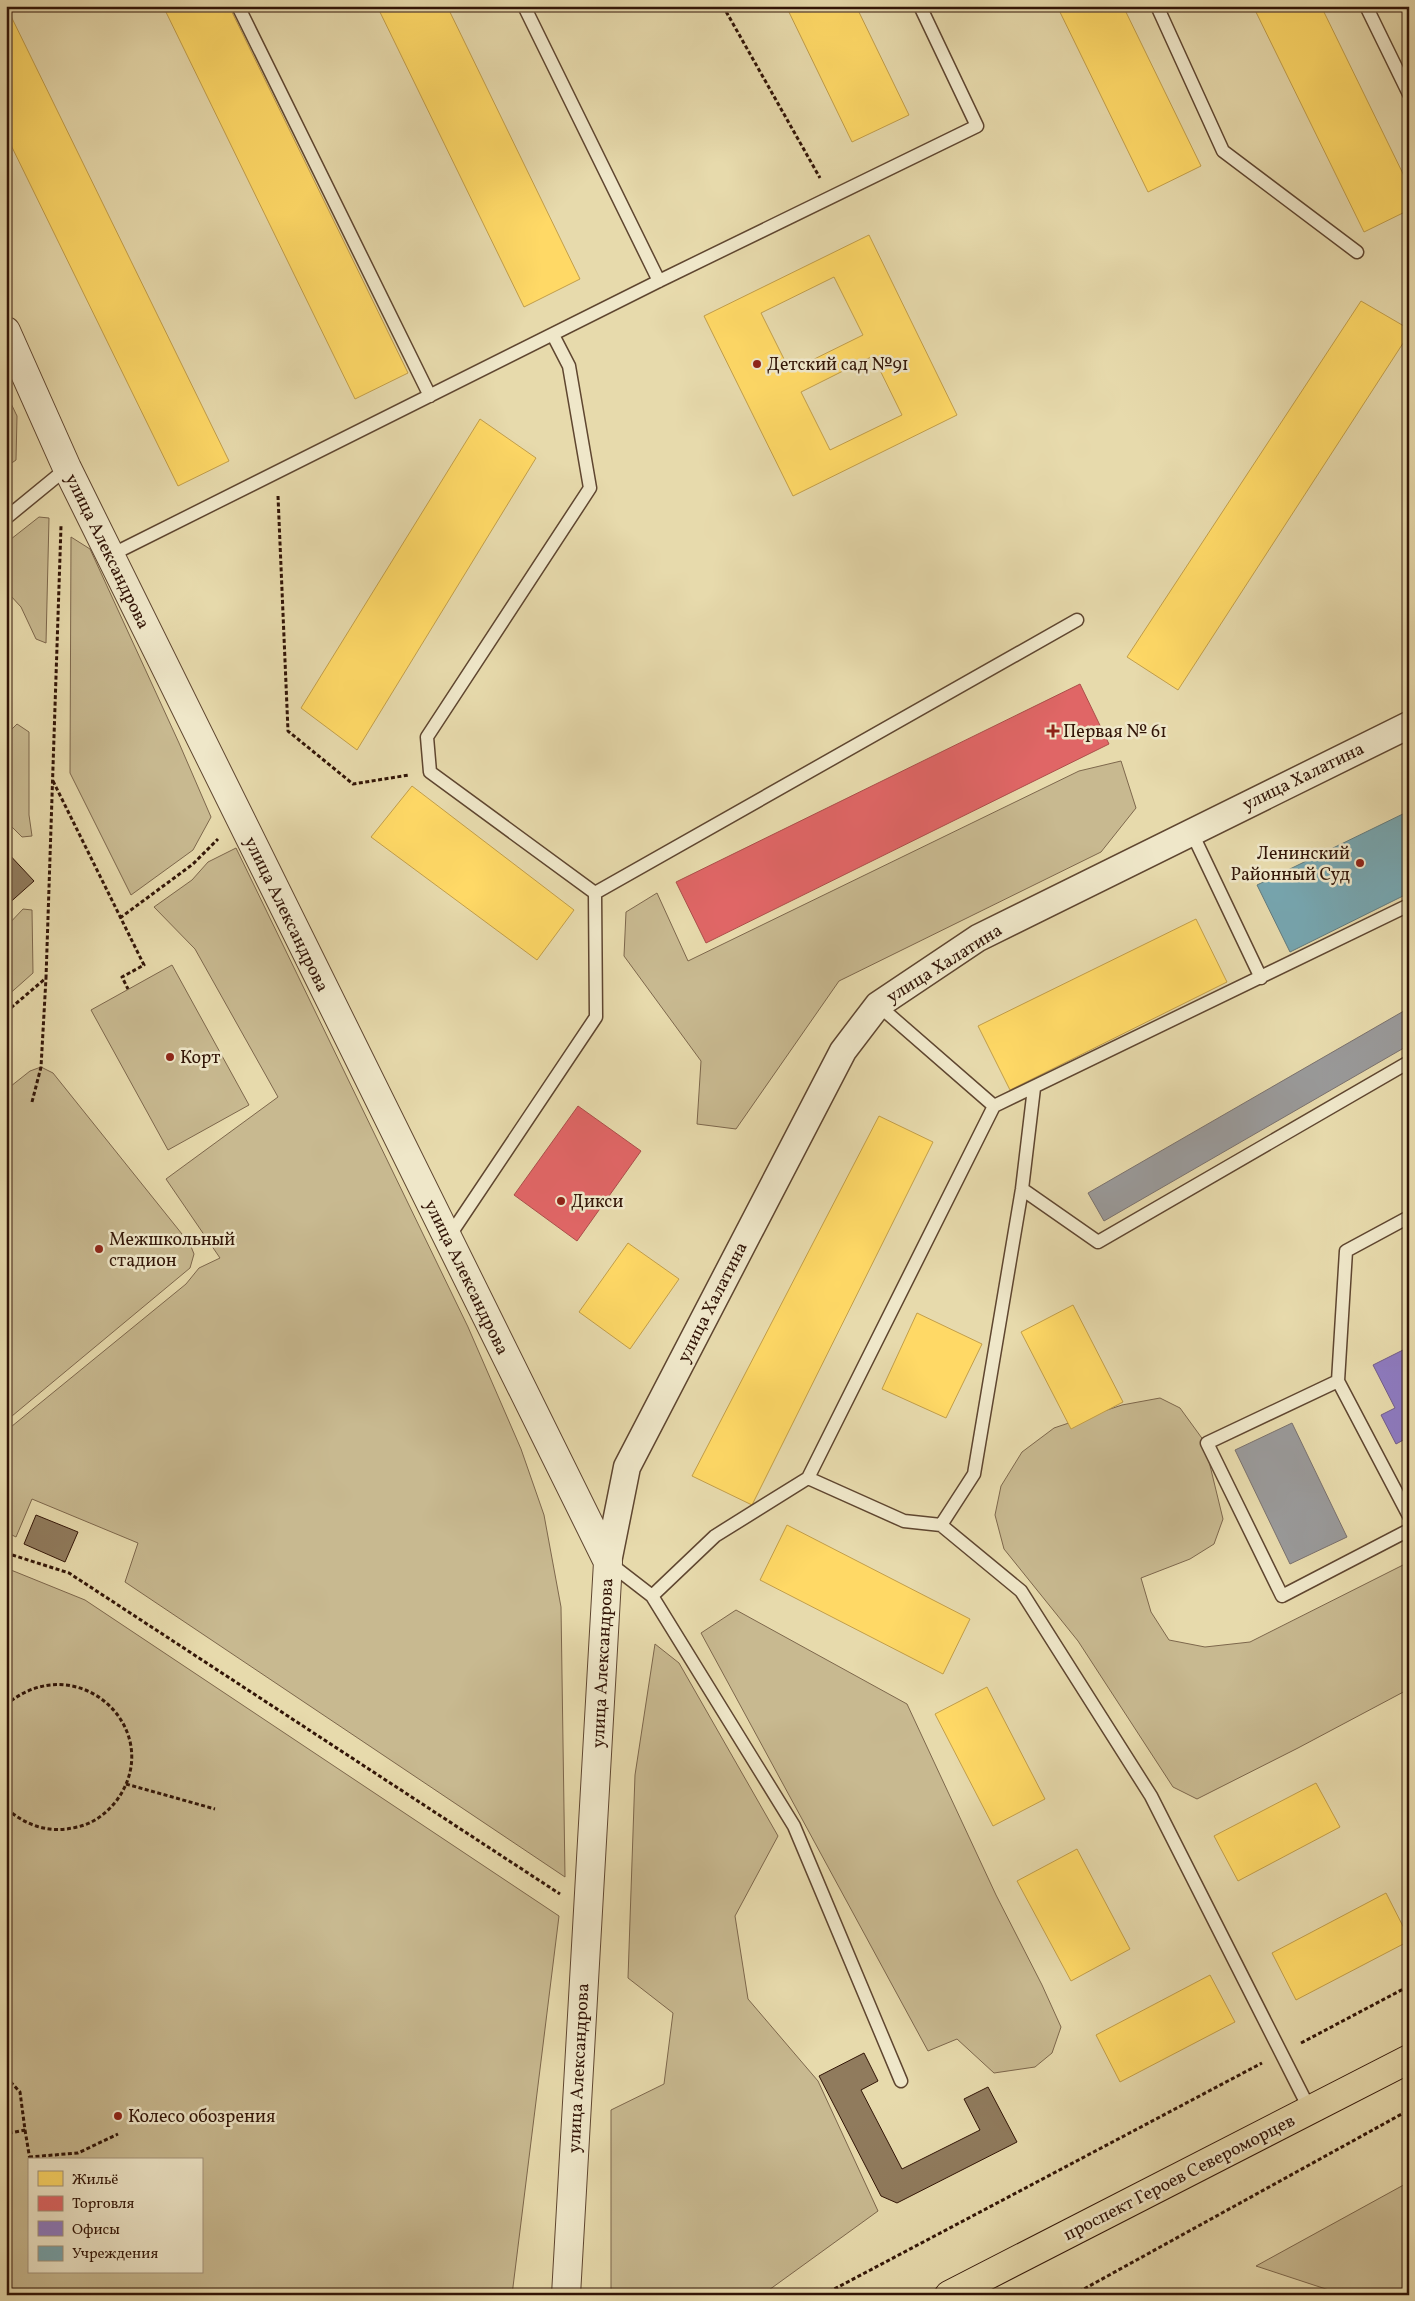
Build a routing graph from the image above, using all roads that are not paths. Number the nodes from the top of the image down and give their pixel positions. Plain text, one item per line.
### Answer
1 (238, 6) edge
2 (524, 6) edge
3 (920, 6) edge
4 (1157, 6) edge
5 (1366, 6) edge
6 (1409, 94) edge
7 (1357, 252) dead end
8 (659, 282) junction
9 (6, 331) edge
10 (553, 334) junction
11 (430, 396) junction
12 (68, 468) junction
13 (6, 518) edge
14 (111, 555) junction
15 (1077, 620) dead end
16 (1409, 725) edge
17 (1191, 831) junction
18 (595, 893) junction
19 (1409, 905) edge
20 (1261, 978) junction
21 (878, 1005) junction
22 (1409, 1062) edge
23 (1034, 1088) junction
24 (994, 1106) junction
25 (1022, 1189) junction
26 (1409, 1217) edge
27 (448, 1238) junction
28 (1338, 1381) junction
29 (808, 1478) junction
30 (1409, 1516) edge
31 (941, 1525) junction
32 (1409, 1530) edge
33 (608, 1562) junction
34 (652, 1596) junction
35 (1409, 2059) edge
36 (901, 2081) dead end
37 (1310, 2110) junction
38 (566, 2295) edge
39 (949, 2295) edge

1 - 11 lane
2 - 8 lane
3 - 8 lane
4 - 7 lane
5 - 6 lane
8 - 10 lane
9 - 12 street, улица Александрова
10 - 11 lane
10 - 18 lane
11 - 14 lane
12 - 13 lane
12 - 14 street, улица Александрова
14 - 27 street, улица Александрова
15 - 18 lane
16 - 17 street, улица Халатина
17 - 20 lane
17 - 21 street, улица Халатина
18 - 27 lane
19 - 20 lane
20 - 23 lane
21 - 24 lane
21 - 33 street, улица Халатина
22 - 25 lane
23 - 24 lane
23 - 25 lane
24 - 29 lane
25 - 31 lane
26 - 28 lane
27 - 33 street, улица Александрова
28 - 30 lane
28 - 32 lane
29 - 31 lane
29 - 34 lane
31 - 37 lane
33 - 34 lane
33 - 38 street, улица Александрова
34 - 36 lane
35 - 37 main road, проспект Героев Североморцев
37 - 39 main road, проспект Героев Североморцев

